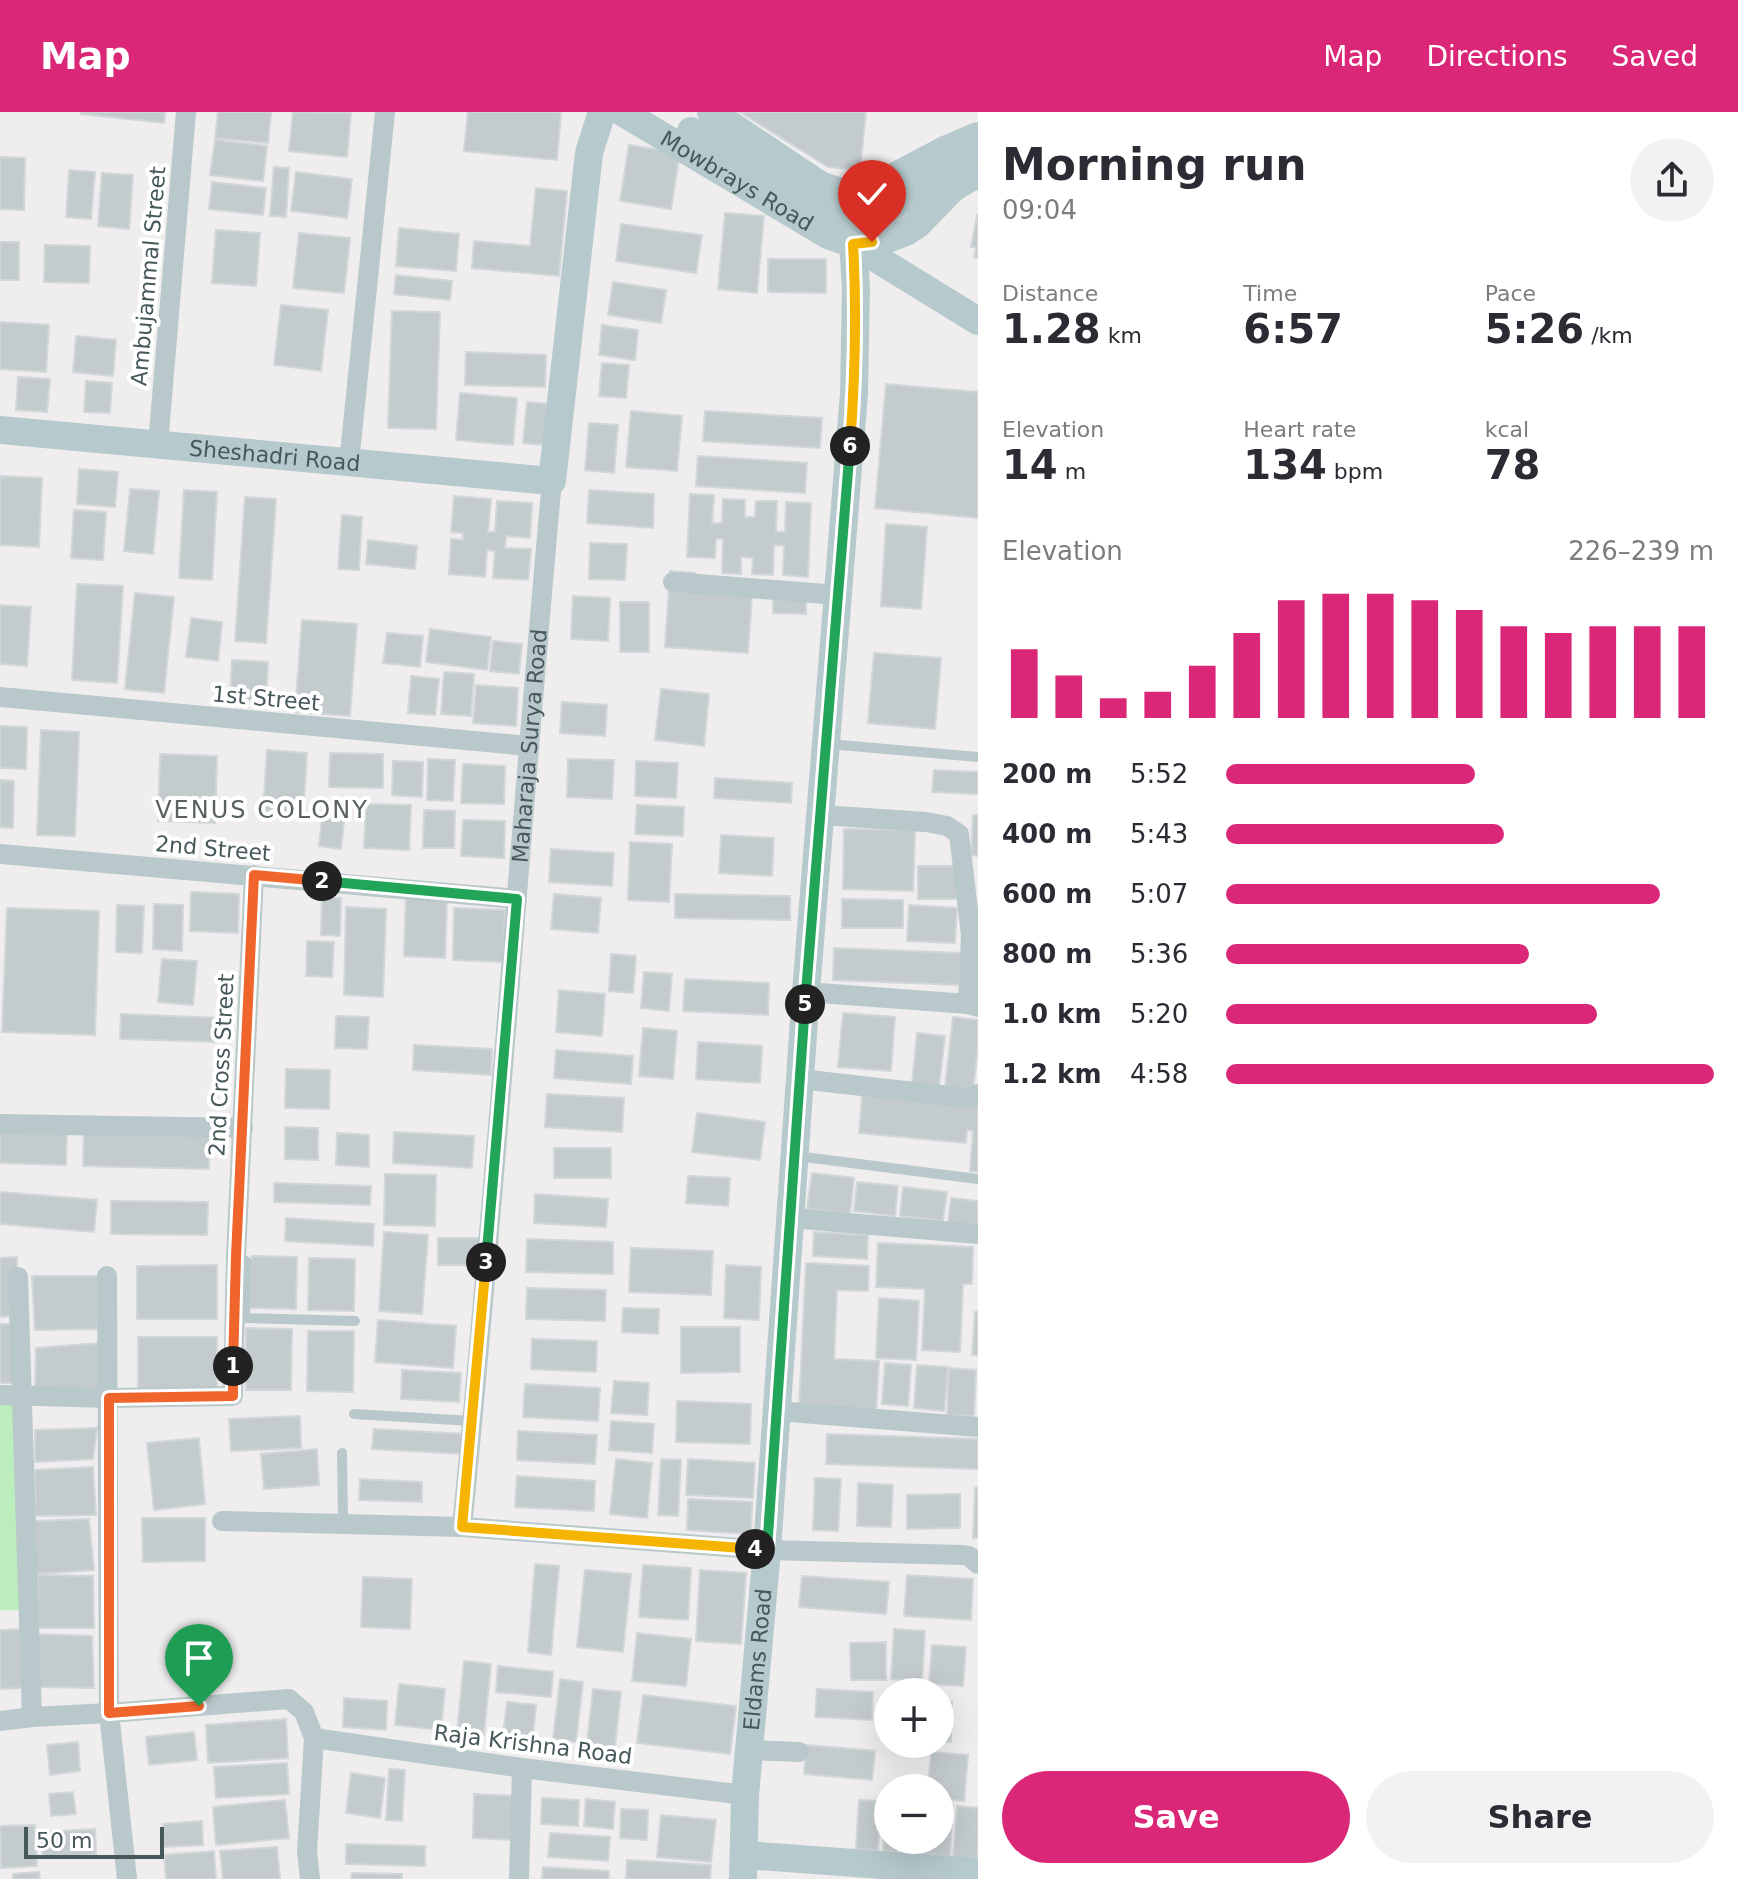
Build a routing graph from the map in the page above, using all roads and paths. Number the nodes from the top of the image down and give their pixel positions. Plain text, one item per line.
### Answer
1 (186, 112) edge
2 (385, 112) edge
3 (585, 112) edge
4 (602, 112) edge
5 (622, 112) edge
6 (659, 112) edge
7 (711, 112) edge
8 (978, 136) edge
9 (589, 153) junction
10 (978, 155) edge
11 (978, 173) edge
12 (856, 197) junction
13 (853, 244) junction
14 (978, 321) edge
15 (0, 430) edge
16 (158, 445) junction
17 (349, 463) junction
18 (552, 481) junction
19 (673, 582) dead end
20 (838, 595) junction
21 (0, 697) edge
22 (827, 744) junction
23 (528, 746) junction
24 (978, 757) edge
25 (821, 815) junction
26 (0, 854) edge
27 (970, 864) edge
28 (254, 875) junction
29 (517, 899) junction
30 (974, 935) edge
31 (806, 992) junction
32 (973, 1006) edge
33 (800, 1079) junction
34 (978, 1094) edge
35 (0, 1124) edge
36 (243, 1128) junction
37 (794, 1156) junction
38 (978, 1179) edge
39 (790, 1218) junction
40 (978, 1234) edge
41 (236, 1256) junction
42 (107, 1276) dead end
43 (18, 1277) dead end
44 (355, 1321) dead end
45 (10, 1395) edge
46 (109, 1398) junction
47 (777, 1411) junction
48 (354, 1414) dead end
49 (473, 1421) junction
50 (978, 1427) edge
51 (342, 1453) dead end
52 (222, 1521) dead end
53 (343, 1523) junction
54 (462, 1527) junction
55 (767, 1550) junction
56 (978, 1564) edge
57 (109, 1713) junction
58 (32, 1717) junction
59 (0, 1721) edge
60 (314, 1738) junction
61 (749, 1750) junction
62 (799, 1752) dead end
63 (522, 1768) junction
64 (745, 1795) junction
65 (744, 1867) edge
66 (978, 1872) edge
67 (127, 1879) edge
68 (310, 1879) edge
69 (519, 1879) edge

1 - 16 street, Ambujammal Street
2 - 17 street
3 - 9 main road
4 - 9 main road, Maharaja Surya Road
5 - 13 main road, Mowbrays Road
6 - 10 main road
7 - 12 main road, Mowbrays Road
8 - 12 main road
9 - 18 main road, Maharaja Surya Road
11 - 13 main road
12 - 13 main road, Eldams Road
13 - 14 main road, Mowbrays Road
13 - 20 main road, Eldams Road
15 - 16 main road, Sheshadri Road
16 - 17 main road, Sheshadri Road
17 - 18 main road, Sheshadri Road
18 - 23 street, Maharaja Surya Road
19 - 20 street
20 - 22 main road, Eldams Road
21 - 23 street, 1st Street
22 - 24 lane
22 - 25 main road, Eldams Road
23 - 29 street, Maharaja Surya Road
25 - 27 street
25 - 31 main road, Eldams Road
26 - 28 street, 2nd Street
27 - 30 street
28 - 29 street, 2nd Street
28 - 36 street, 2nd Cross Street
29 - 49 street, Maharaja Surya Road
30 - 32 street
31 - 32 street
31 - 33 main road, Eldams Road
33 - 34 street
33 - 37 main road, Eldams Road
35 - 36 street
36 - 41 street, 2nd Cross Street
37 - 38 lane
37 - 39 main road, Eldams Road
39 - 40 street
39 - 47 main road, Eldams Road
41 - 44 lane
41 - 46 street, 2nd Cross Street
42 - 46 street
43 - 45 street
45 - 46 street
45 - 58 street
46 - 57 street
47 - 50 street
47 - 55 main road, Eldams Road
48 - 49 lane
49 - 54 street, Maharaja Surya Road
51 - 53 lane
52 - 53 street
53 - 54 street
54 - 55 street
55 - 56 street
55 - 61 main road, Eldams Road
57 - 58 street
57 - 60 street
57 - 67 street
58 - 59 street
60 - 63 street, Raja Krishna Road
60 - 68 street
61 - 62 street
61 - 64 main road, Eldams Road
63 - 64 street, Raja Krishna Road
63 - 69 street
64 - 65 main road, Eldams Road
65 - 66 main road

